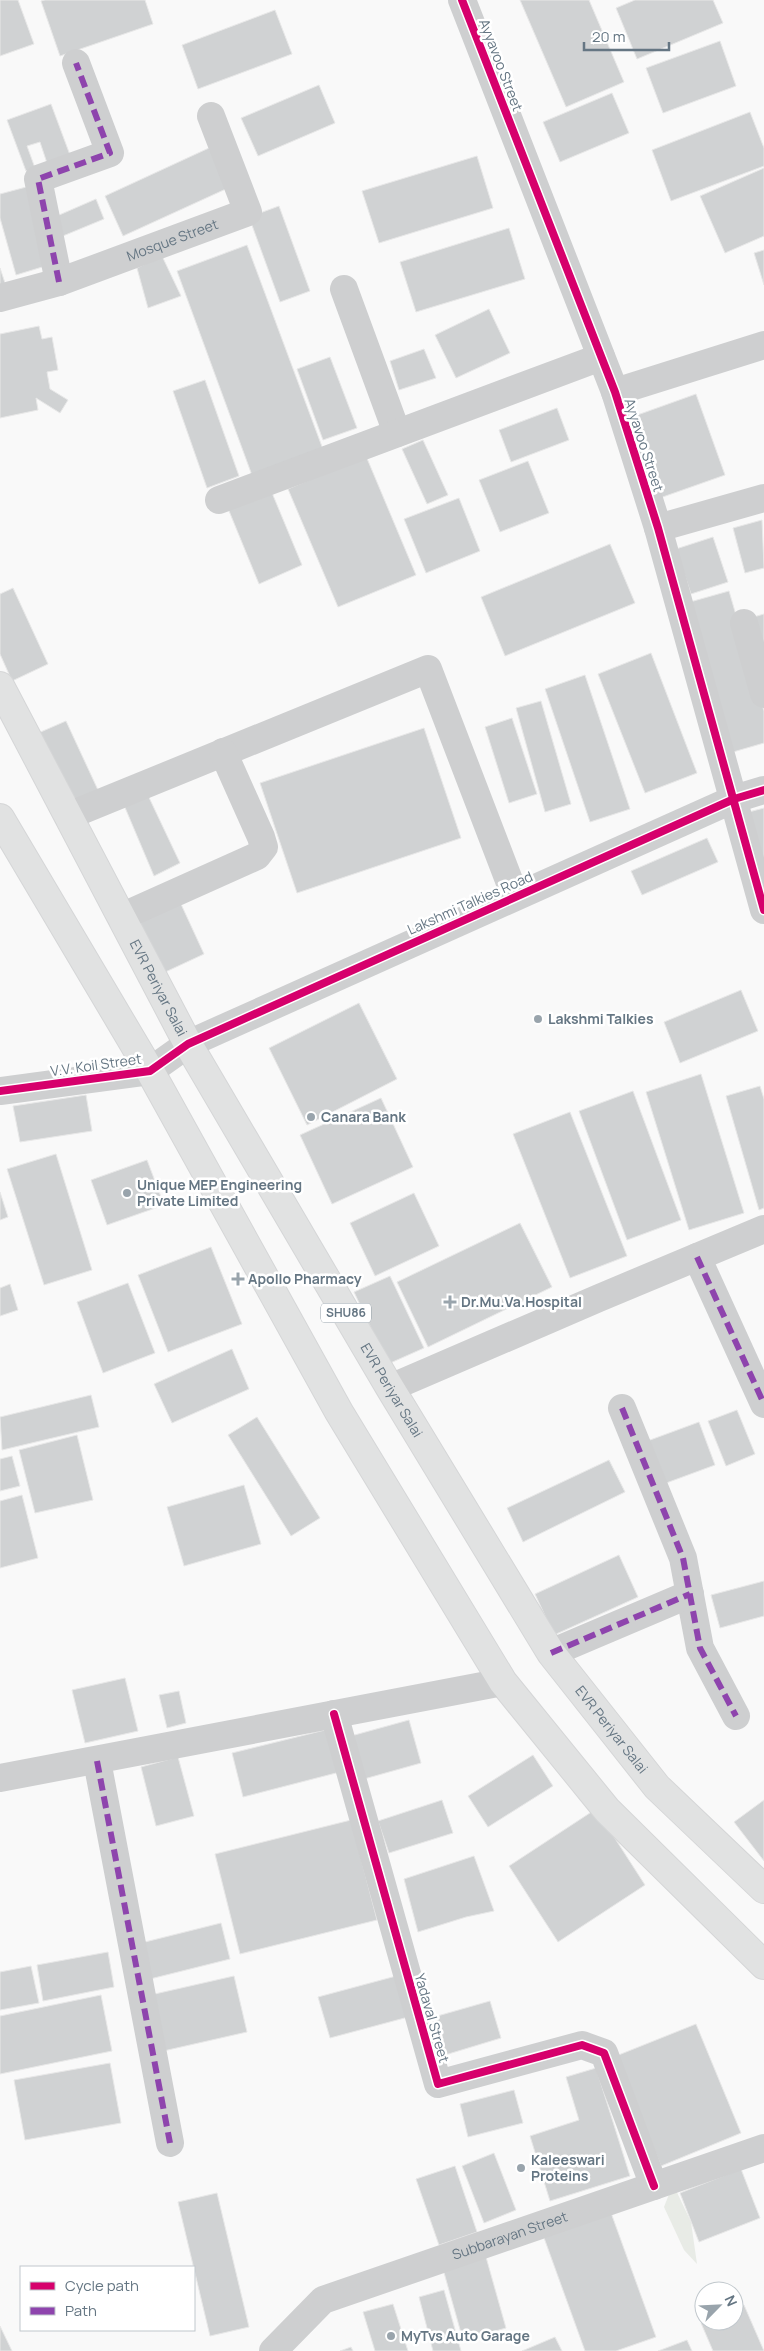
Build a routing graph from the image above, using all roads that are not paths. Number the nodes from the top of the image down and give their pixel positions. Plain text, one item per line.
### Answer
1 (462, 0) edge
2 (76, 63) dead end
3 (211, 116) dead end
4 (59, 282) junction
5 (344, 289) dead end
6 (0, 298) edge
7 (764, 345) edge
8 (601, 357) junction
9 (615, 392) junction
10 (397, 433) junction
11 (764, 498) edge
12 (219, 500) dead end
13 (658, 528) junction
14 (744, 623) dead end
15 (0, 686) edge
16 (764, 694) edge
17 (223, 752) junction
18 (764, 790) edge
19 (734, 799) junction
20 (68, 816) junction
21 (0, 818) edge
22 (516, 896) junction
23 (764, 910) edge
24 (121, 917) junction
25 (188, 1044) junction
26 (150, 1071) junction
27 (0, 1091) edge
28 (764, 1229) edge
29 (697, 1257) junction
30 (390, 1388) junction
31 (764, 1404) edge
32 (622, 1408) dead end
33 (690, 1594) junction
34 (551, 1653) junction
35 (504, 1682) junction
36 (334, 1714) junction
37 (736, 1716) dead end
38 (97, 1761) junction
39 (0, 1778) edge
40 (764, 1889) edge
41 (764, 1965) edge
42 (170, 2143) dead end
43 (764, 2148) edge
44 (654, 2186) junction
45 (272, 2351) edge

1 - 8 street, Ayyavoo Street
2 - 4 street
3 - 4 street, Mosque Street
4 - 6 street, Mosque Street
5 - 10 street
7 - 9 street
8 - 9 street, Ayyavoo Street
8 - 10 street
9 - 13 street, Ayyavoo Street
10 - 12 street
11 - 13 street
13 - 19 street, Ayyavoo Street
14 - 16 street
15 - 20 main road, EVR Periyar Salai / SHU86
17 - 20 street
17 - 22 street
17 - 24 street
18 - 19 street, Lakshmi Talkies Road
19 - 22 street, Lakshmi Talkies Road
19 - 23 street, Ayyavoo Street
20 - 24 main road, EVR Periyar Salai / SHU86
21 - 26 main road
22 - 25 street, Lakshmi Talkies Road
24 - 25 main road, EVR Periyar Salai / SHU86
25 - 26 street, V.V. Koil Street
25 - 30 main road, EVR Periyar Salai / SHU86
26 - 27 street, V.V. Koil Street
26 - 35 main road
28 - 29 street
29 - 30 street
29 - 31 street
30 - 34 main road, EVR Periyar Salai / SHU86
32 - 33 street
33 - 34 street
33 - 37 street
34 - 40 main road, EVR Periyar Salai / SHU86
35 - 36 street
35 - 41 main road
36 - 38 street
36 - 44 street, Yadaval Street
38 - 39 street
38 - 42 street
43 - 44 street, Subbarayan Street
44 - 45 street, Subbarayan Street

